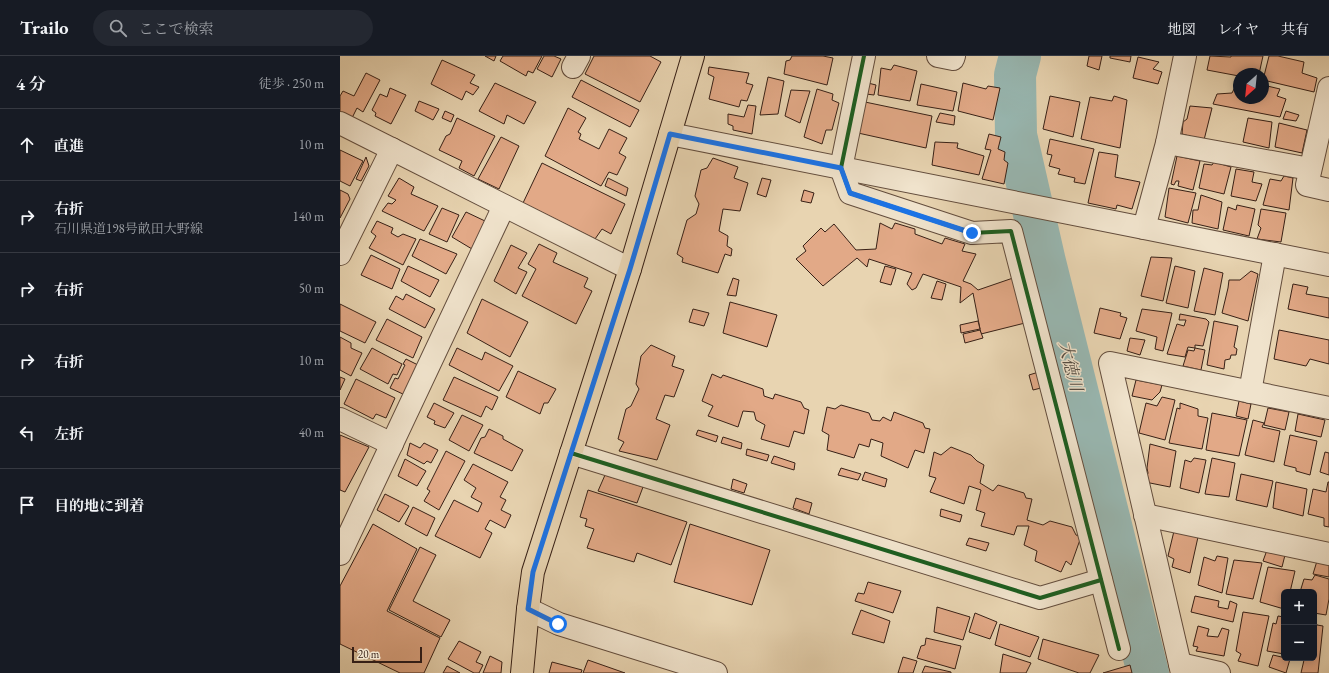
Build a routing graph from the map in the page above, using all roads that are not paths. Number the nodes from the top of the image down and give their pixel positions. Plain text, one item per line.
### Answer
1 (692, 56) edge
2 (864, 56) edge
3 (938, 56) edge
4 (954, 56) edge
5 (1185, 56) edge
6 (1329, 88) edge
7 (340, 123) edge
8 (670, 134) junction
9 (1167, 143) junction
10 (392, 149) junction
11 (841, 168) junction
12 (1310, 169) junction
13 (1329, 190) edge
14 (504, 206) junction
15 (1144, 228) junction
16 (340, 254) edge
17 (1275, 254) junction
18 (1329, 265) edge
19 (630, 269) junction
20 (1250, 392) junction
21 (1329, 408) edge
22 (340, 419) edge
23 (392, 444) junction
24 (571, 453) junction
25 (1145, 515) junction
26 (340, 554) edge
27 (1329, 554) edge
28 (1101, 580) junction
29 (528, 609) junction
30 (1119, 649) dead end
31 (1181, 668) edge
32 (522, 673) edge
33 (716, 673) edge
34 (1219, 673) edge

1 - 8 main road
2 - 11 street
3 - 4 street
5 - 9 street
6 - 12 street
7 - 10 street
8 - 11 street
8 - 19 main road
9 - 12 street
9 - 15 street
10 - 14 street
10 - 16 street
11 - 15 street
11 - 28 street
12 - 13 street
14 - 19 street
14 - 23 street
15 - 17 street
17 - 18 street
17 - 20 street
19 - 24 main road
20 - 21 street
20 - 25 street
22 - 23 street
23 - 26 street
24 - 28 street
24 - 29 main road
25 - 27 street
25 - 31 street
28 - 30 street
29 - 32 main road
29 - 33 street
31 - 34 street

